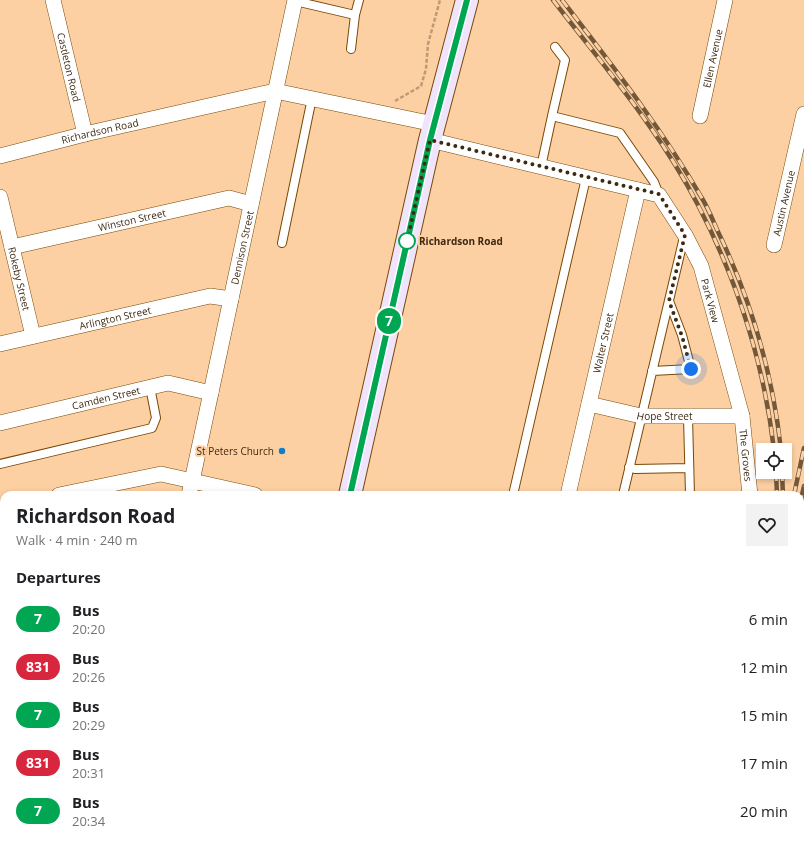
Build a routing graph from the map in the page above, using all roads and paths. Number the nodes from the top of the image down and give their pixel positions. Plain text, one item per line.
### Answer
1 (53, 0) edge
2 (295, 0) edge
3 (359, 0) edge
4 (440, 0) edge
5 (467, 0) edge
6 (725, 0) edge
7 (355, 15) junction
8 (555, 46) dead end
9 (351, 49) dead end
10 (275, 91) junction
11 (312, 98) junction
12 (377, 111) junction
13 (804, 114) edge
14 (552, 116) junction
15 (700, 116) dead end
16 (432, 132) junction
17 (85, 134) junction
18 (0, 156) edge
19 (541, 167) junction
20 (586, 178) junction
21 (638, 190) junction
22 (659, 194) junction
23 (0, 198) edge
24 (251, 204) junction
25 (685, 235) junction
26 (282, 243) dead end
27 (774, 246) dead end
28 (12, 247) junction
29 (231, 299) junction
30 (669, 301) junction
31 (34, 336) junction
32 (0, 344) edge
33 (652, 371) junction
34 (150, 387) junction
35 (211, 393) junction
36 (589, 404) junction
37 (641, 416) junction
38 (742, 416) junction
39 (688, 417) junction
40 (0, 423) edge
41 (0, 464) edge
42 (629, 467) junction
43 (690, 468) junction
44 (192, 480) junction
45 (76, 491) edge
46 (190, 491) edge
47 (238, 491) edge
48 (351, 491) edge
49 (514, 491) edge
50 (569, 491) edge
51 (624, 491) edge
52 (690, 491) edge
53 (750, 491) edge

1 - 17 street, Castleton Road
2 - 7 lane
2 - 10 street, Dennison Street
3 - 7 lane
4 - 12 path
5 - 16 street
6 - 15 street, Ellen Avenue
7 - 9 lane
8 - 14 lane
10 - 11 street, Richardson Road
10 - 17 street, Richardson Road
10 - 24 street, Dennison Street
11 - 12 street, Richardson Road
11 - 26 lane
12 - 16 street, Richardson Road
13 - 27 street, Austin Avenue
14 - 19 lane
14 - 22 lane
16 - 19 street, Richardson Road
16 - 48 street
17 - 18 street, Richardson Road
19 - 20 street, Richardson Road
20 - 21 street, Richardson Road
20 - 49 lane
21 - 22 street, Richardson Road
21 - 36 street, Walter Street
22 - 25 street, Park View
23 - 28 street, Rokeby Street
24 - 28 street, Winston Street
24 - 29 street, Dennison Street
25 - 30 lane
25 - 38 street, Park View
28 - 31 street, Rokeby Street
29 - 31 street, Arlington Street
29 - 35 street, Dennison Street
30 - 33 lane
30 - 33 lane
31 - 32 street, Arlington Street
33 - 37 lane
34 - 35 street, Camden Street
34 - 40 street, Camden Street
34 - 41 lane
35 - 44 street, Dennison Street
36 - 37 street, Hope Street
36 - 50 street, Walter Street
37 - 39 street, Hope Street
37 - 42 lane
38 - 39 street, Hope Street
38 - 53 street, The Groves
39 - 43 lane
42 - 43 lane
42 - 51 lane
43 - 52 lane
44 - 45 street
44 - 46 street, Dennison Street
44 - 47 street

